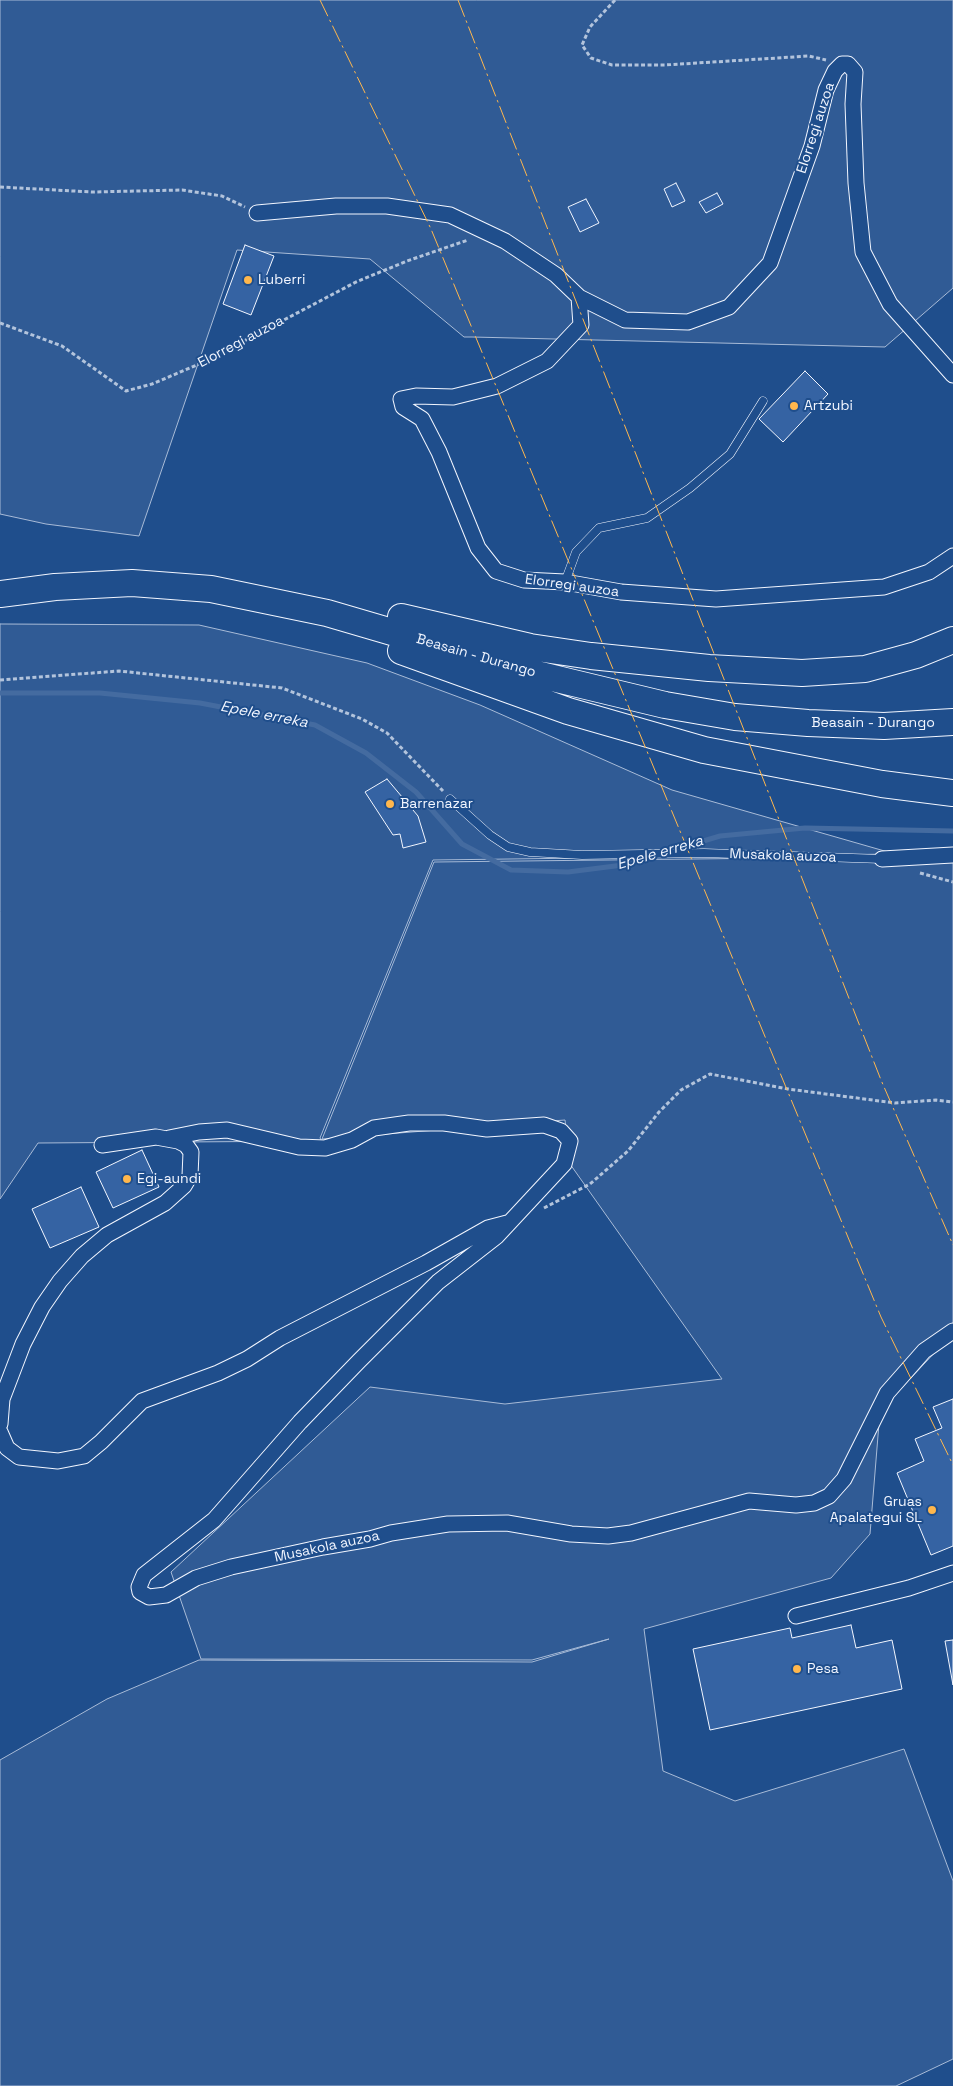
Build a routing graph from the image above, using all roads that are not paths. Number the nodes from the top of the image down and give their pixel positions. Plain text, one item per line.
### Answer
1 (257, 213) road end
2 (579, 297) junction
3 (953, 375) edge
4 (763, 402) dead end
5 (953, 556) edge
6 (565, 582) junction
7 (211, 589) junction
8 (0, 594) edge
9 (953, 640) edge
10 (953, 722) edge
11 (953, 793) edge
12 (450, 799) road end
13 (953, 855) edge
14 (882, 859) joint
15 (169, 1138) junction
16 (102, 1145) dead end
17 (507, 1223) junction
18 (953, 1330) edge
19 (0, 1424) edge
20 (0, 1432) edge
21 (953, 1573) edge
22 (796, 1616) dead end

1 - 2 street, Elorregi auzoa
2 - 3 street, Elorregi auzoa
2 - 6 street, Elorregi auzoa
4 - 6 lane
5 - 6 street, Elorregi auzoa
7 - 8 highway, Beasain - Durango
7 - 9 highway
7 - 10 highway, Beasain - Durango
7 - 11 highway
12 - 14 lane, Musakola auzoa
13 - 14 street, Musakola auzoa
15 - 16 street, Musakola auzoa
15 - 17 street, Musakola auzoa
15 - 19 street
17 - 18 street, Musakola auzoa
17 - 20 street, Musakola auzoa
21 - 22 street

